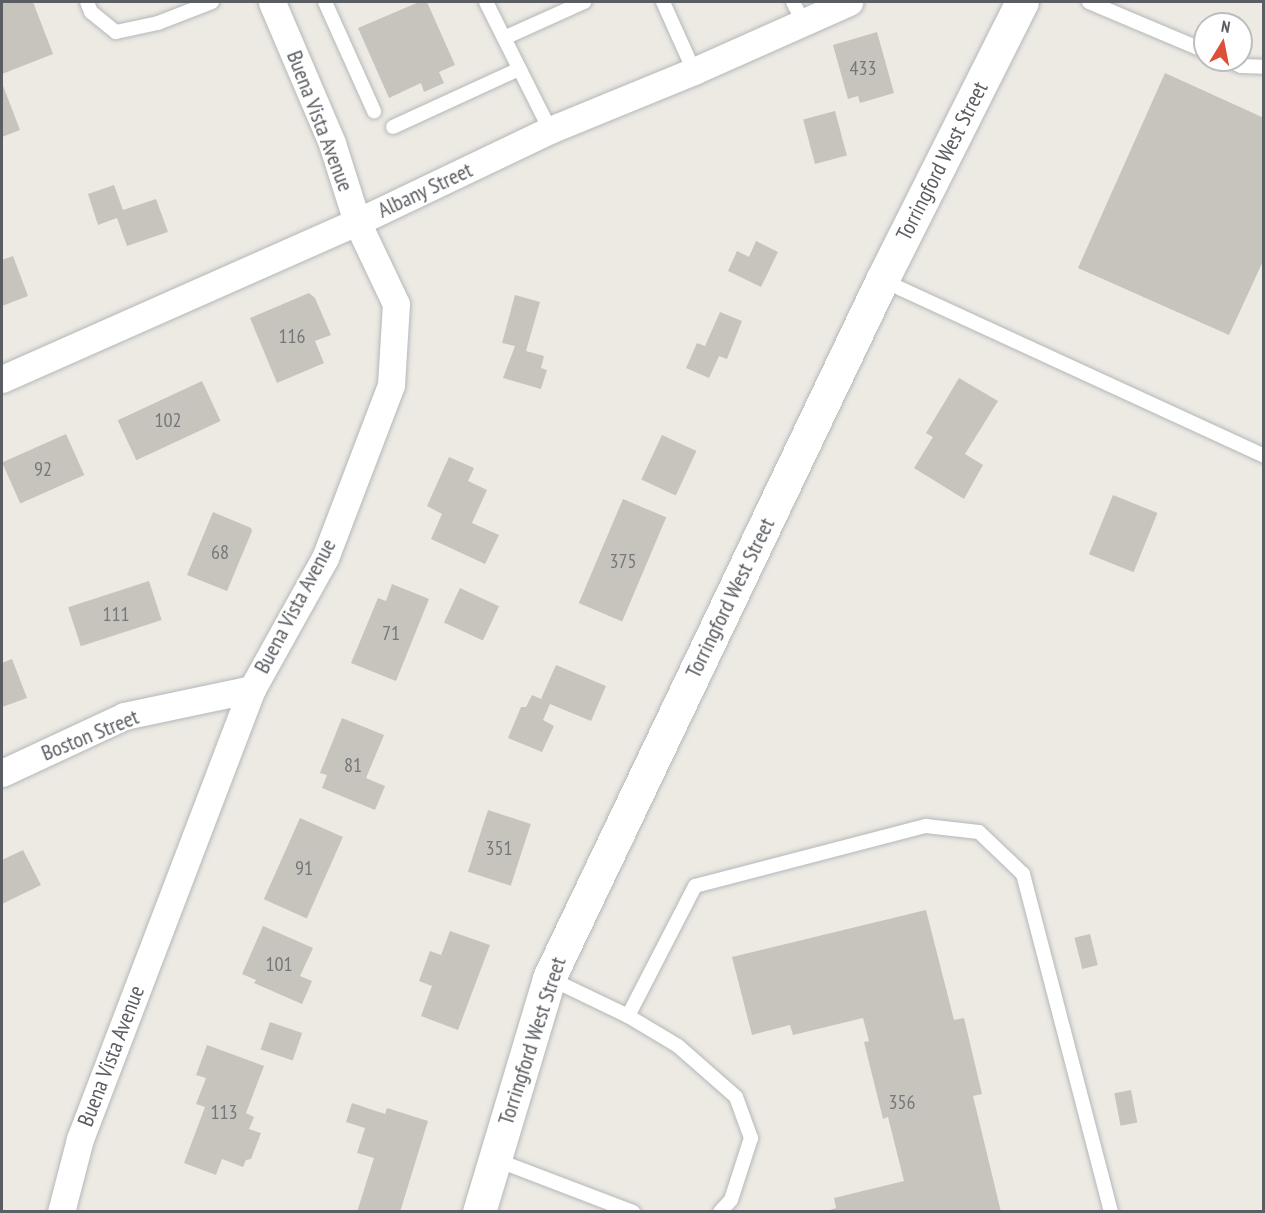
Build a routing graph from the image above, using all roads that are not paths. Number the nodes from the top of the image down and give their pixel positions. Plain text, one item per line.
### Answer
1 (87, 2) edge
2 (212, 2) edge
3 (272, 2) edge
4 (325, 2) edge
5 (486, 2) edge
6 (584, 2) edge
7 (663, 2) edge
8 (849, 2) edge
9 (1022, 2) edge
10 (1089, 2) edge
11 (798, 12) edge
12 (504, 38) junction
13 (1193, 46) edge
14 (519, 69) junction
15 (694, 71) junction
16 (374, 111) dead end
17 (393, 127) dead end
18 (550, 130) junction
19 (357, 222) junction
20 (882, 279) junction
21 (2, 379) edge
22 (1263, 456) edge
23 (252, 689) junction
24 (2, 773) edge
25 (549, 978) junction
26 (628, 1016) junction
27 (494, 1159) junction
28 (61, 1212) edge
29 (479, 1212) edge
30 (633, 1212) edge
31 (720, 1212) edge
32 (1111, 1212) edge

1 - 2 lane
3 - 19 street, Buena Vista Avenue
4 - 16 lane
5 - 12 lane
6 - 12 lane
7 - 15 lane
8 - 11 street, Albany Street
9 - 20 main road, Torringford West Street
10 - 13 lane
11 - 15 street, Albany Street
12 - 14 lane
14 - 17 lane
14 - 18 lane
15 - 18 street, Albany Street
18 - 19 street, Albany Street
19 - 21 street, Albany Street
19 - 23 street, Buena Vista Avenue
20 - 22 lane
20 - 25 main road, Torringford West Street
23 - 24 street, Boston Street
23 - 28 street, Buena Vista Avenue
25 - 26 lane
25 - 27 main road, Torringford West Street
26 - 31 lane
26 - 32 lane
27 - 29 main road, Torringford West Street
27 - 30 lane

